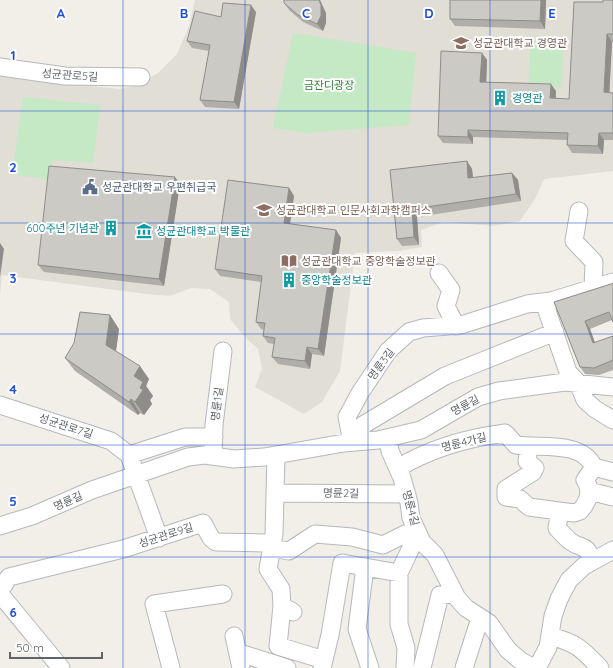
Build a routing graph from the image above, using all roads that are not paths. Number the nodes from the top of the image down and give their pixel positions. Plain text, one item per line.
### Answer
1 (0, 67) edge
2 (141, 77) dead end
3 (580, 211) dead end
4 (439, 272) dead end
5 (613, 282) edge
6 (593, 288) junction
7 (544, 302) junction
8 (456, 326) junction
9 (555, 332) junction
10 (223, 352) dead end
11 (578, 383) junction
12 (613, 387) edge
13 (0, 405) edge
14 (613, 420) edge
15 (214, 437) junction
16 (388, 438) junction
17 (356, 442) junction
18 (529, 446) junction
19 (129, 455) junction
20 (276, 455) junction
21 (213, 456) junction
22 (594, 467) junction
23 (398, 468) junction
24 (613, 472) edge
25 (136, 474) junction
26 (589, 491) junction
27 (276, 492) junction
28 (407, 494) junction
29 (613, 497) edge
30 (560, 511) junction
31 (0, 526) edge
32 (418, 534) junction
33 (159, 538) junction
34 (272, 546) junction
35 (613, 550) edge
36 (593, 561) junction
37 (365, 567) junction
38 (399, 573) junction
39 (0, 591) edge
40 (0, 594) edge
41 (223, 594) dead end
42 (455, 594) junction
43 (480, 618) junction
44 (234, 636) dead end
45 (550, 636) junction
46 (240, 661) edge
47 (323, 664) edge
48 (604, 666) edge
49 (60, 667) edge
50 (170, 668) edge
51 (287, 668) edge
52 (370, 668) edge
53 (405, 668) edge
54 (422, 668) edge
55 (464, 668) edge
56 (534, 668) edge
57 (538, 668) edge

1 - 2 street, 성균관로5길
3 - 6 street
4 - 8 street
5 - 6 street, 명륜3길
6 - 7 street, 명륜3길
7 - 8 street, 명륜3길
7 - 9 street
8 - 17 street, 명륜3길
9 - 11 street
9 - 17 street
10 - 15 street, 명륜1길
11 - 12 street, 명륜길
11 - 14 street
11 - 16 street, 명륜길
13 - 19 street, 성균관로7길
15 - 19 street
15 - 21 street, 명륜1길
16 - 17 street, 명륜길
16 - 23 street, 명륜4길
17 - 20 street, 명륜길
18 - 22 street, 명륜4가길
18 - 23 street, 명륜4가길
18 - 30 street
19 - 25 street
20 - 21 street, 명륜길
20 - 27 street
21 - 25 street, 명륜길
22 - 24 street
22 - 26 street
23 - 28 street, 명륜4길
25 - 31 street, 명륜길
25 - 33 street
26 - 29 street
26 - 30 street
27 - 28 street, 명륜2길
27 - 34 street
28 - 32 street, 명륜4길
30 - 36 street
32 - 34 street, 성균관로9길
32 - 38 street
32 - 42 street, 명륜4길
33 - 34 street, 성균관로9길
33 - 39 street, 성균관로9길
34 - 47 street
35 - 36 street
36 - 45 street
37 - 38 street
37 - 47 street
37 - 52 street
38 - 53 street
40 - 49 street
41 - 50 street
42 - 43 street, 명륜4길
42 - 54 street
43 - 55 street
43 - 56 street, 명륜4길
44 - 46 street
45 - 48 street
45 - 57 street
46 - 51 street

